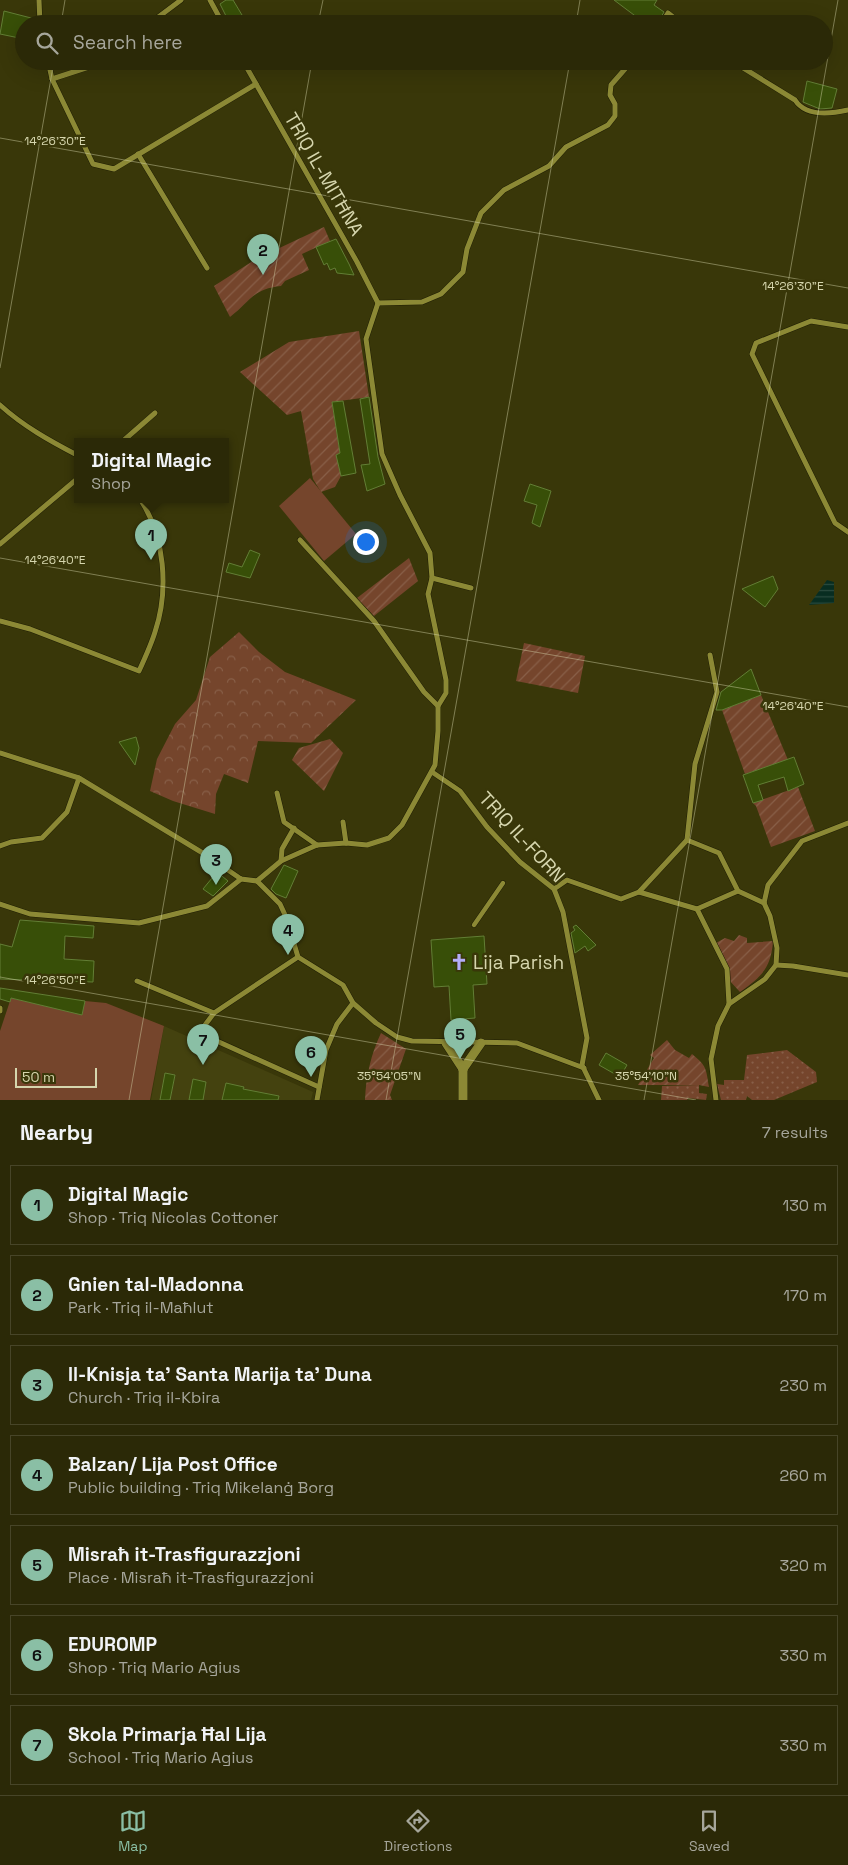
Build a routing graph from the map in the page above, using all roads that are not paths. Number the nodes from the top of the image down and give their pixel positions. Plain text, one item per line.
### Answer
1 (39, 0) edge
2 (181, 0) edge
3 (210, 0) edge
4 (40, 15) edge
5 (161, 15) edge
6 (218, 15) edge
7 (50, 70) edge
8 (80, 70) edge
9 (248, 70) edge
10 (624, 70) edge
11 (747, 70) edge
12 (52, 79) junction
13 (256, 84) junction
14 (848, 110) edge
15 (138, 154) junction
16 (207, 268) dead end
17 (378, 303) junction
18 (848, 327) edge
19 (0, 405) edge
20 (155, 413) dead end
21 (126, 438) edge
22 (74, 454) edge
23 (74, 482) edge
24 (143, 503) edge
25 (848, 532) edge
26 (300, 540) dead end
27 (0, 544) edge
28 (432, 578) junction
29 (471, 588) dead end
30 (0, 621) edge
31 (710, 655) dead end
32 (438, 706) junction
33 (0, 753) edge
34 (432, 772) junction
35 (78, 778) junction
36 (276, 793) dead end
37 (343, 822) dead end
38 (848, 824) edge
39 (294, 828) junction
40 (687, 840) junction
41 (346, 843) junction
42 (316, 845) junction
43 (0, 846) edge
44 (281, 861) junction
45 (241, 879) junction
46 (257, 881) junction
47 (503, 882) dead end
48 (554, 889) junction
49 (738, 891) junction
50 (639, 892) junction
51 (764, 903) junction
52 (0, 904) edge
53 (697, 909) junction
54 (474, 925) dead end
55 (298, 957) junction
56 (776, 965) junction
57 (848, 975) edge
58 (137, 981) dead end
59 (353, 1003) junction
60 (729, 1004) junction
61 (214, 1014) junction
62 (446, 1043) junction
63 (481, 1043) junction
64 (584, 1068) junction
65 (464, 1069) junction
66 (319, 1088) junction
67 (317, 1100) edge
68 (463, 1100) edge
69 (598, 1100) edge
70 (716, 1100) edge

1 - 4 street
2 - 5 street
3 - 6 street
7 - 12 street
8 - 12 street
9 - 13 street, TRIQ IL-MITĦNA
10 - 17 street
11 - 14 street
12 - 15 street
13 - 15 street
13 - 17 street, TRIQ IL-MITĦNA
15 - 16 street
17 - 28 street
18 - 25 street
19 - 22 street
20 - 21 street
23 - 27 street
24 - 30 street
26 - 32 street
28 - 29 street
28 - 32 street
31 - 40 street
32 - 34 street
33 - 35 street
34 - 41 street
34 - 48 street, TRIQ IL-FORN
35 - 43 street
35 - 45 street
36 - 39 street
37 - 41 street
38 - 51 street
39 - 42 street
39 - 44 street
40 - 49 street
40 - 50 street
41 - 42 street
42 - 44 street
44 - 46 street
45 - 46 street
45 - 52 street
46 - 55 street
47 - 54 street
48 - 50 street
48 - 64 street, TRIQ IL-FORN
49 - 51 street
49 - 53 street
50 - 53 street
51 - 56 street
53 - 60 street
55 - 59 street
55 - 61 street
56 - 57 street
56 - 60 street
58 - 61 street
59 - 62 street
59 - 66 street
60 - 70 street
61 - 66 street
62 - 63 street
62 - 65 street
63 - 64 street
63 - 65 street
64 - 69 street
65 - 68 street
66 - 67 street

